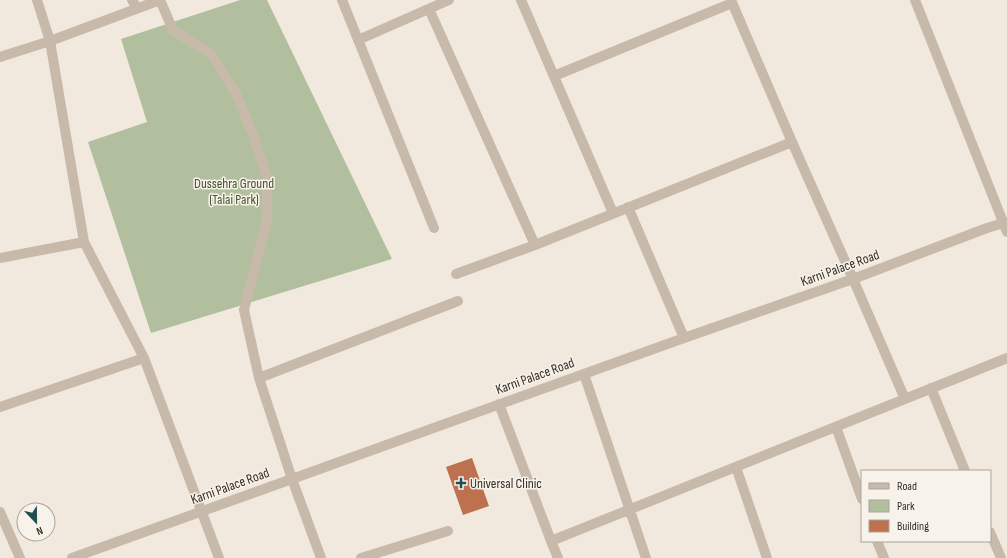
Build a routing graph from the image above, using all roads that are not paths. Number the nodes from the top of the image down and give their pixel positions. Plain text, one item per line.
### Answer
1 (37, 0) edge
2 (160, 0) edge
3 (342, 0) edge
4 (449, 0) edge
5 (520, 0) edge
6 (915, 0) edge
7 (731, 2) edge
8 (135, 4) edge
9 (429, 9) junction
10 (358, 40) junction
11 (50, 41) junction
12 (0, 57) edge
13 (554, 76) junction
14 (792, 142) junction
15 (628, 207) junction
16 (613, 213) junction
17 (1006, 226) edge
18 (434, 228) dead end
19 (84, 242) junction
20 (534, 245) junction
21 (0, 258) edge
22 (456, 274) dead end
23 (853, 279) junction
24 (458, 301) dead end
25 (684, 338) junction
26 (144, 358) junction
27 (1007, 358) edge
28 (584, 374) junction
29 (259, 378) junction
30 (931, 388) junction
31 (905, 399) junction
32 (499, 404) junction
33 (0, 407) edge
34 (836, 427) junction
35 (736, 467) junction
36 (965, 470) edge
37 (292, 479) junction
38 (861, 496) edge
39 (630, 509) junction
40 (202, 511) junction
41 (0, 512) edge
42 (448, 531) dead end
43 (991, 534) edge
44 (551, 541) junction
45 (877, 542) edge
46 (20, 558) edge
47 (72, 558) edge
48 (219, 558) edge
49 (321, 558) edge
50 (361, 558) edge
51 (558, 558) edge
52 (646, 558) edge
53 (767, 558) edge
54 (884, 558) edge
55 (1001, 558) edge

1 - 11 street
2 - 8 street
2 - 29 street
3 - 10 street
4 - 9 street
5 - 13 street
6 - 17 street
7 - 13 street
7 - 14 street
8 - 11 street
9 - 10 street
9 - 20 street
10 - 18 street
11 - 12 street
11 - 19 street
13 - 16 street
14 - 15 street
14 - 23 street
15 - 16 street
15 - 25 street
16 - 20 street
17 - 23 street, Karni Palace Road
19 - 21 street
19 - 26 street
20 - 22 street
23 - 25 street, Karni Palace Road
23 - 31 street
24 - 29 street
25 - 28 street, Karni Palace Road
26 - 33 street
26 - 40 street
27 - 30 street
28 - 32 street, Karni Palace Road
28 - 39 street
29 - 37 street
30 - 31 street
30 - 36 street
31 - 34 street
32 - 37 street, Karni Palace Road
32 - 44 street
34 - 35 street
34 - 38 street
35 - 39 street
35 - 53 street
37 - 40 street, Karni Palace Road
37 - 49 street
39 - 44 street
39 - 52 street
40 - 47 street, Karni Palace Road
40 - 48 street
41 - 46 street
42 - 50 street
43 - 55 street
44 - 51 street
45 - 54 street

